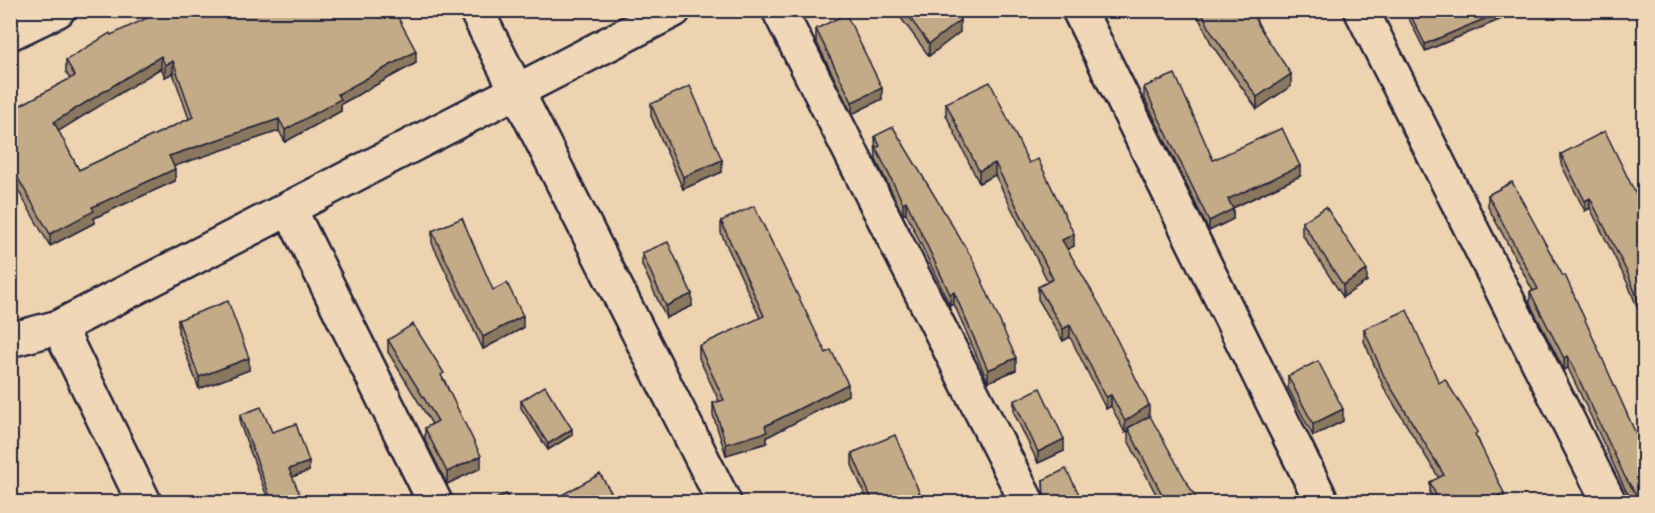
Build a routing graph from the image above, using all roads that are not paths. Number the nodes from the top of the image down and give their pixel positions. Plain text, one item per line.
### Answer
1 (58, 10) edge
2 (476, 10) edge
3 (674, 10) edge
4 (779, 10) edge
5 (1079, 10) edge
6 (1361, 10) edge
7 (10, 33) edge
8 (515, 92) junction
9 (290, 210) junction
10 (59, 327) junction
11 (10, 340) edge
12 (144, 502) edge
13 (435, 502) edge
14 (724, 502) edge
15 (1027, 502) edge
16 (1322, 502) edge
17 (1609, 502) edge

1 - 7 street
2 - 8 street
3 - 8 street
4 - 15 street
5 - 16 street
6 - 17 street
8 - 9 street
8 - 14 street
9 - 10 street
9 - 13 street
10 - 11 street
10 - 12 street

